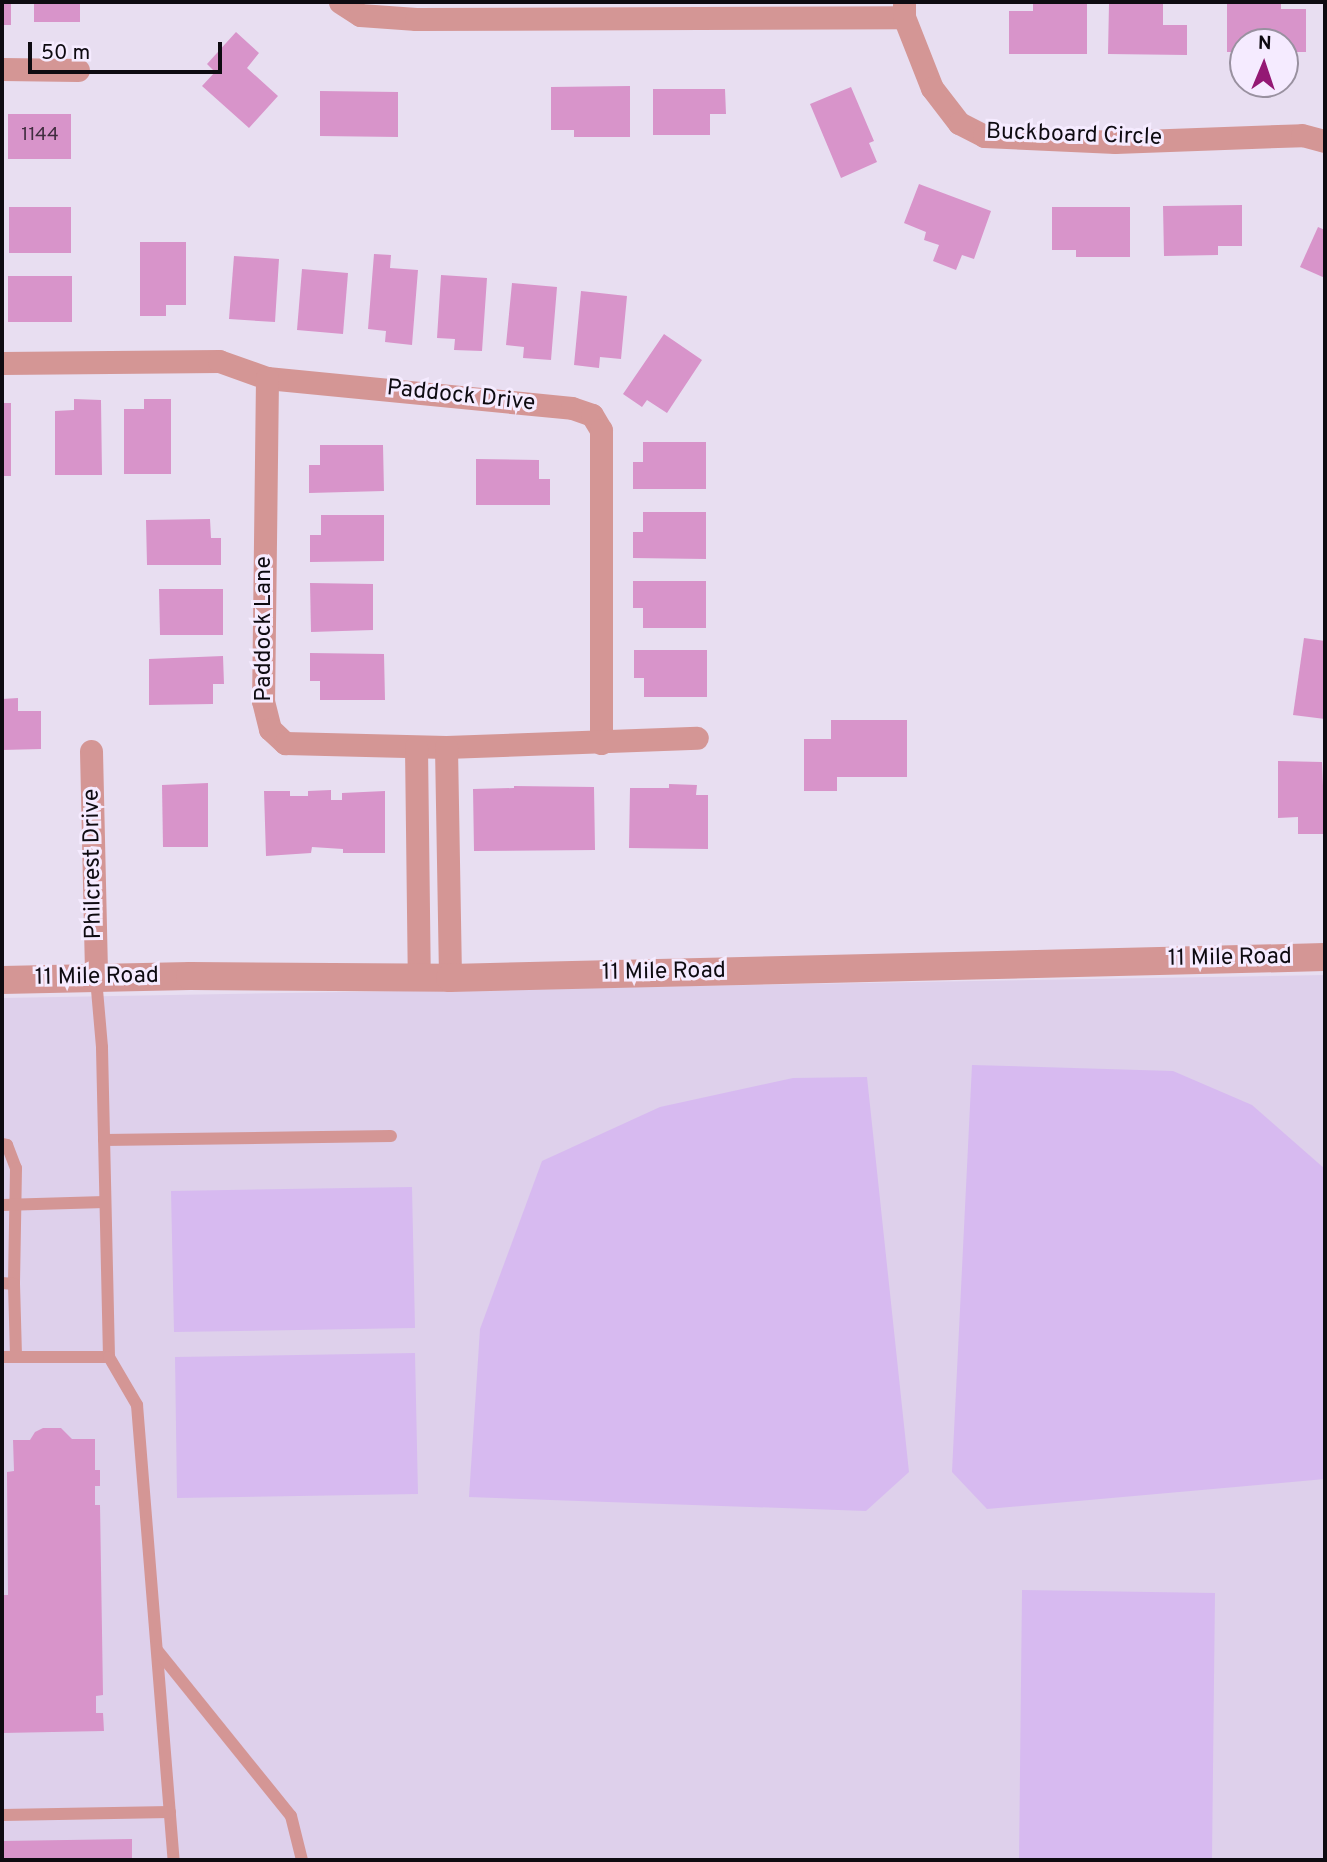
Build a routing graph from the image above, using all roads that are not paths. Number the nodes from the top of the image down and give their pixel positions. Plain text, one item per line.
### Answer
1 (340, 2) edge
2 (904, 9) edge
3 (2, 69) edge
4 (78, 70) dead end
5 (1325, 141) edge
6 (2, 363) edge
7 (267, 378) junction
8 (697, 738) dead end
9 (601, 743) junction
10 (416, 747) junction
11 (446, 747) junction
12 (92, 751) dead end
13 (1325, 957) edge
14 (96, 978) junction
15 (419, 978) junction
16 (450, 978) junction
17 (2, 979) edge
18 (391, 1136) dead end
19 (104, 1140) junction
20 (2, 1144) edge
21 (105, 1202) junction
22 (16, 1204) junction
23 (2, 1205) edge
24 (8, 1283) edge
25 (2, 1357) edge
26 (16, 1357) junction
27 (108, 1357) junction
28 (157, 1649) junction
29 (170, 1812) junction
30 (2, 1815) edge
31 (174, 1860) edge
32 (302, 1860) edge

1 - 2 street
2 - 5 street, Buckboard Circle
3 - 4 street
6 - 7 street, Paddock Drive
7 - 9 street, Paddock Drive
7 - 10 street, Paddock Lane
8 - 9 street, Paddock Lane
9 - 11 street, Paddock Lane
10 - 11 street, Paddock Lane
10 - 15 street
11 - 16 street
12 - 14 street, Philcrest Drive
13 - 16 street, 11 Mile Road
14 - 15 street, 11 Mile Road
14 - 17 street, 11 Mile Road
14 - 19 lane
15 - 16 street, 11 Mile Road
18 - 19 lane
19 - 21 lane
20 - 22 lane
21 - 22 lane
21 - 27 lane
22 - 23 lane
22 - 24 lane
24 - 26 lane
25 - 26 lane
26 - 27 lane
27 - 28 lane
28 - 29 lane
28 - 32 lane
29 - 30 lane
29 - 31 lane

